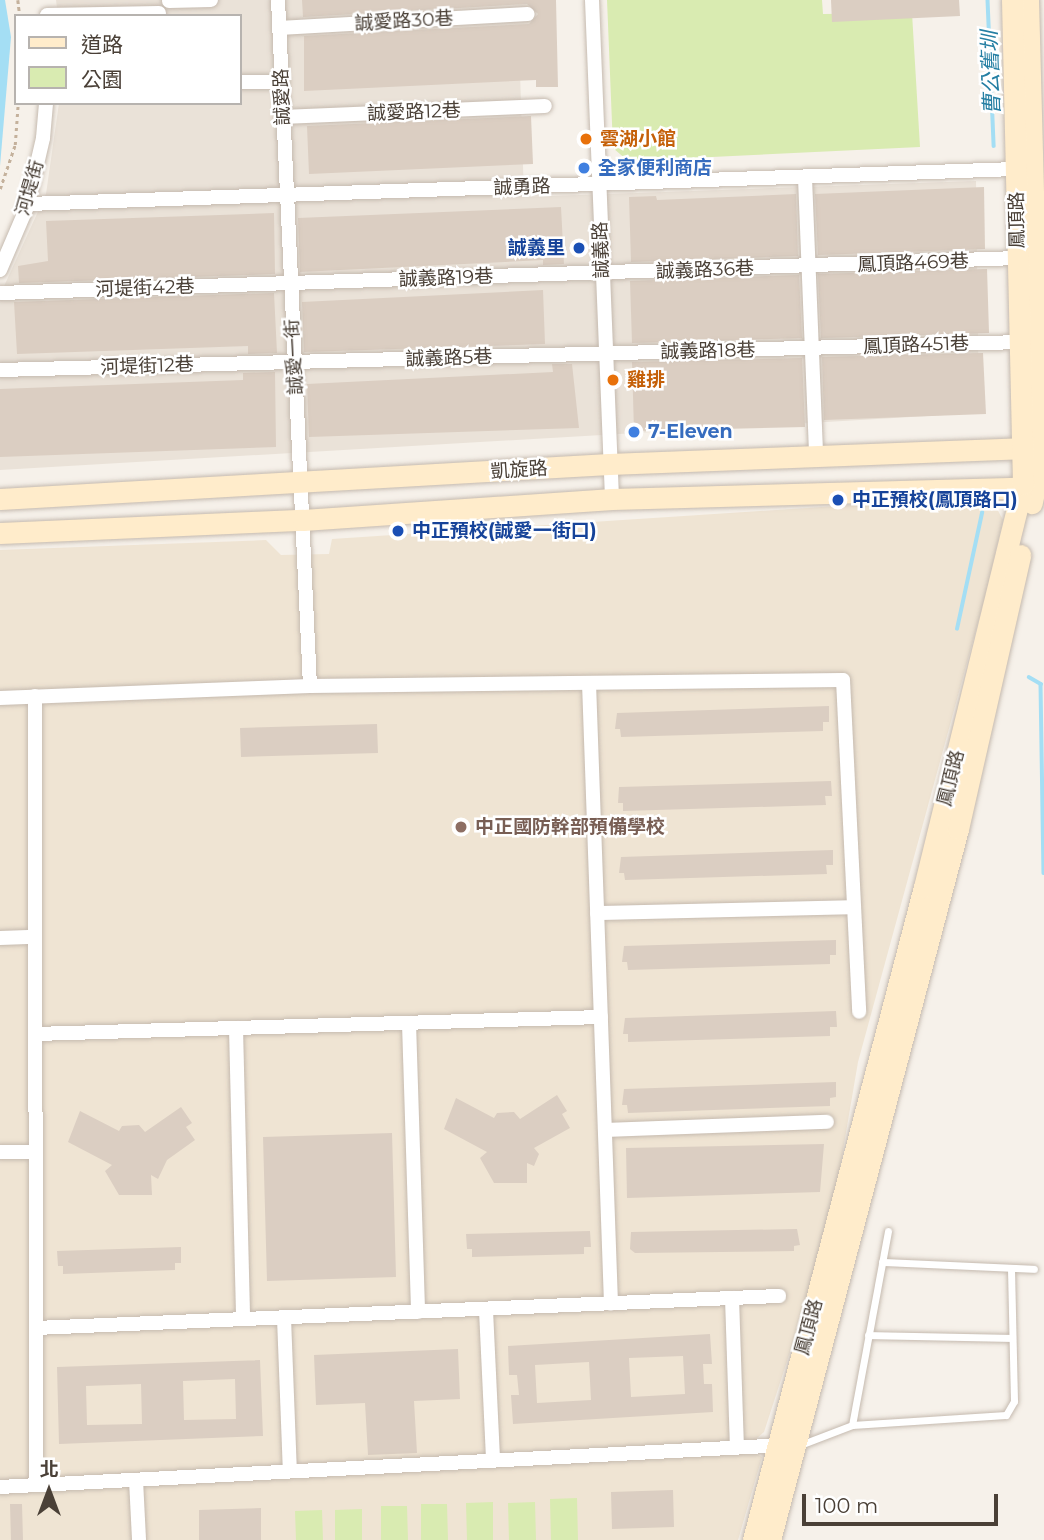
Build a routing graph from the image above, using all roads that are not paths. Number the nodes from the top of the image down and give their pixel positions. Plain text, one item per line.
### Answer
1 (211, 0) edge
2 (278, 0) edge
3 (592, 0) edge
4 (1012, 0) edge
5 (1028, 0) edge
6 (164, 7) edge
7 (62, 14) edge
8 (528, 15) dead end
9 (279, 28) junction
10 (242, 82) edge
11 (281, 82) junction
12 (46, 105) edge
13 (545, 106) dead end
14 (282, 117) junction
15 (1016, 169) junction
16 (805, 178) junction
17 (598, 184) junction
18 (285, 195) junction
19 (28, 204) junction
20 (1018, 258) junction
21 (809, 267) junction
22 (0, 270) edge
23 (601, 272) junction
24 (290, 283) junction
25 (0, 293) edge
26 (1021, 342) junction
27 (812, 349) junction
28 (604, 354) junction
29 (295, 362) junction
30 (0, 370) edge
31 (816, 457) junction
32 (609, 464) junction
33 (1035, 467) edge
34 (301, 484) junction
35 (0, 499) edge
36 (612, 499) junction
37 (303, 520) junction
38 (0, 533) edge
39 (589, 683) junction
40 (310, 686) junction
41 (35, 696) junction
42 (0, 698) edge
43 (854, 907) junction
44 (597, 913) junction
45 (35, 937) junction
46 (0, 938) edge
47 (859, 1012) dead end
48 (601, 1017) junction
49 (409, 1023) junction
50 (236, 1028) junction
51 (35, 1034) junction
52 (827, 1122) dead end
53 (605, 1130) junction
54 (0, 1152) edge
55 (35, 1152) junction
56 (888, 1231) dead end
57 (882, 1262) junction
58 (1011, 1268) junction
59 (1034, 1269) dead end
60 (779, 1296) dead end
61 (732, 1298) junction
62 (611, 1304) junction
63 (486, 1310) junction
64 (418, 1312) junction
65 (284, 1318) junction
66 (243, 1320) junction
67 (36, 1328) junction
68 (868, 1335) junction
69 (1010, 1338) junction
70 (852, 1425) junction
71 (786, 1446) junction
72 (737, 1447) junction
73 (493, 1460) junction
74 (290, 1471) junction
75 (136, 1480) junction
76 (36, 1485) junction
77 (0, 1487) edge
78 (139, 1540) edge
79 (753, 1540) edge
80 (770, 1540) edge

1 - 6 street
2 - 9 street, 誠愛路
3 - 17 street, 誠義路
4 - 15 main road, 鳳頂路
5 - 33 main road, 鳳頂路
6 - 7 street
8 - 9 street, 誠愛路30巷
9 - 11 street, 誠愛路
10 - 11 street
11 - 14 street, 誠愛路
12 - 19 street, 河堤街
13 - 14 street, 誠愛路12巷
14 - 18 street, 誠愛路
15 - 16 street, 誠勇路
15 - 20 main road, 鳳頂路
16 - 17 street, 誠勇路
16 - 21 street
17 - 18 street, 誠勇路
17 - 23 street, 誠義路
18 - 19 street, 誠勇路
18 - 24 street, 誠愛一街
19 - 22 street, 河堤街
20 - 21 street, 鳳頂路469巷
20 - 26 main road, 鳳頂路
21 - 23 street, 誠義路36巷
21 - 27 street
23 - 24 street, 誠義路19巷
23 - 28 street, 誠義路
24 - 25 street, 河堤街42巷
24 - 29 street, 誠愛一街
26 - 27 street, 鳳頂路451巷
26 - 33 main road, 鳳頂路
27 - 28 street, 誠義路18巷
27 - 31 street
28 - 29 street, 誠義路5巷
28 - 32 street, 誠義路
29 - 30 street, 河堤街12巷
29 - 34 street, 誠愛一街
31 - 32 main road, 凱旋路
31 - 33 main road, 凱旋路
32 - 34 main road, 凱旋路
32 - 36 street, 誠義路
33 - 36 main road, 凱旋路
33 - 71 main road, 鳳頂路
34 - 35 main road, 凱旋路
34 - 37 street, 誠愛一街
36 - 37 main road, 凱旋路
37 - 38 main road, 凱旋路
37 - 40 street, 誠愛一街
39 - 40 street
39 - 43 street
39 - 44 street
40 - 41 street
41 - 42 street
41 - 45 street
43 - 44 street
43 - 47 street
44 - 48 street
45 - 46 street
45 - 51 street
48 - 49 street
48 - 53 street
49 - 50 street
49 - 64 street
50 - 51 street
50 - 66 street
51 - 55 street
52 - 53 street
53 - 62 street
54 - 55 street
55 - 67 street
56 - 57 lane
57 - 58 lane
57 - 68 lane
58 - 59 lane
58 - 69 lane
60 - 61 street
61 - 62 street
61 - 72 street
62 - 63 street
63 - 64 street
63 - 73 street
64 - 65 street
65 - 66 street
65 - 74 street
66 - 67 street
67 - 76 street
68 - 69 lane
68 - 70 lane
69 - 70 lane
70 - 71 lane
71 - 72 street
71 - 79 main road, 鳳頂路
71 - 80 main road, 鳳頂路
72 - 73 street
73 - 74 street
74 - 75 street
75 - 76 street
75 - 78 street
76 - 77 street

